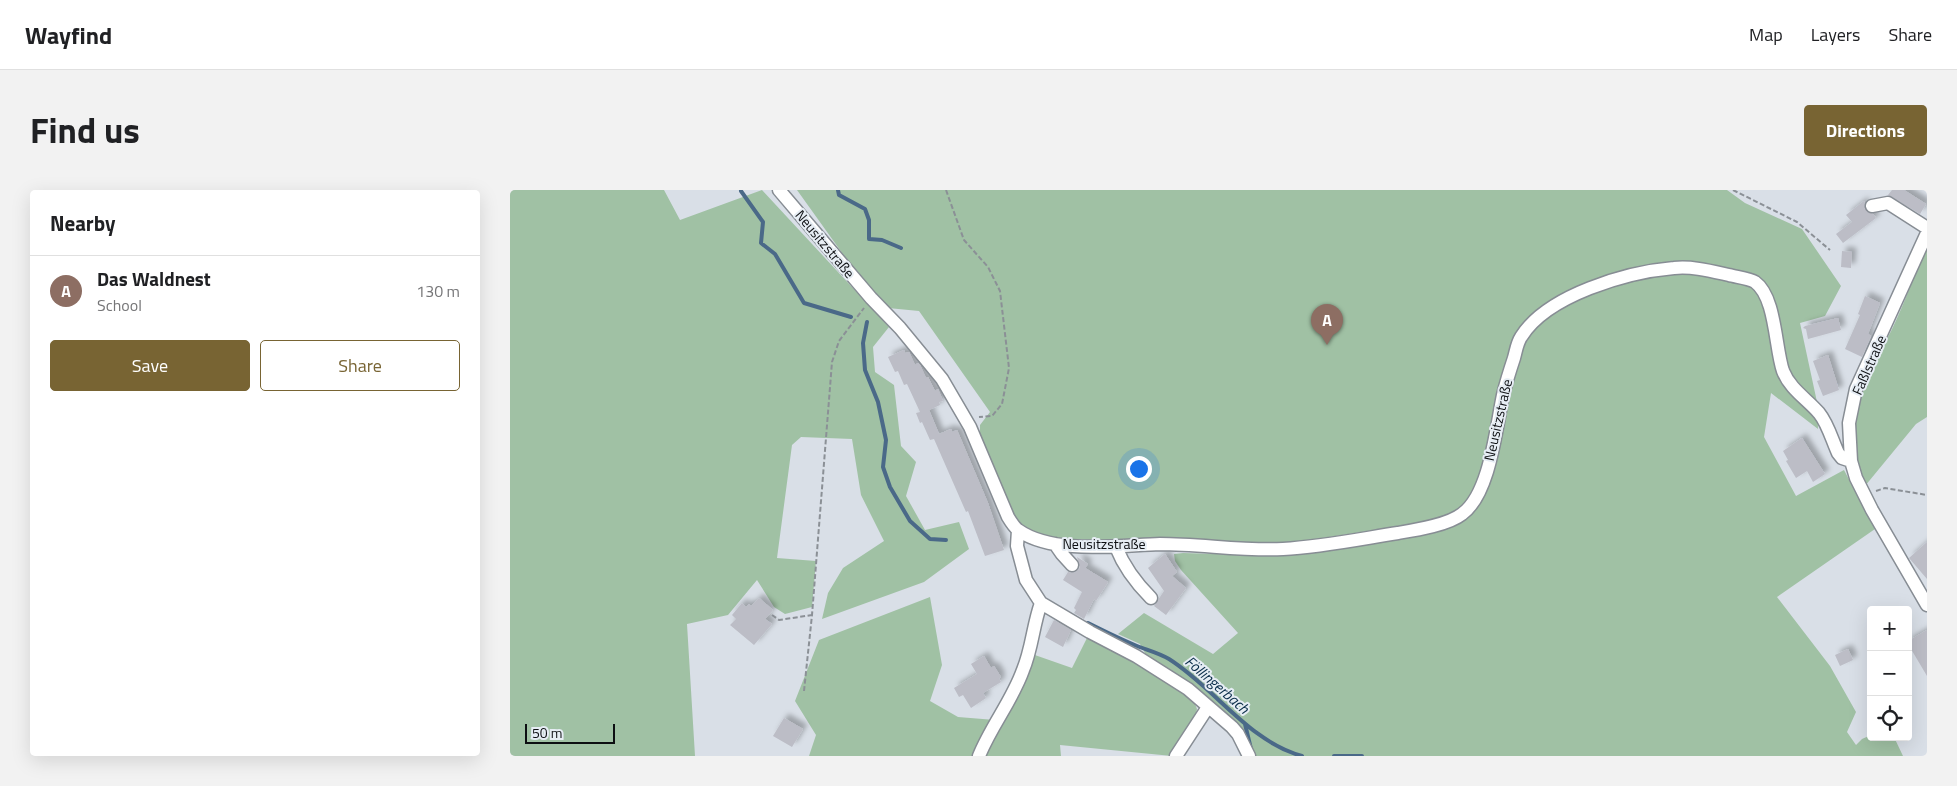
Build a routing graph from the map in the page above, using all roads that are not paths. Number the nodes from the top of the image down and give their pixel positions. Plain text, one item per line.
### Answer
1 (779, 190) edge
2 (1872, 206) dead end
3 (1927, 228) edge
4 (1927, 233) edge
5 (1851, 461) junction
6 (1018, 530) junction
7 (1056, 544) junction
8 (1116, 547) junction
9 (1072, 565) dead end
10 (1151, 598) dead end
11 (1040, 604) junction
12 (1927, 605) edge
13 (1208, 707) junction
14 (980, 756) edge
15 (1176, 756) edge
16 (1249, 756) edge

1 - 6 street, Neusitzstraße
2 - 3 street
4 - 5 street, Faßlstraße
5 - 8 street, Neusitzstraße
5 - 12 street, Faßlstraße
6 - 7 street, Neusitzstraße
6 - 11 street, Neusitzstraße
7 - 8 street, Neusitzstraße
7 - 9 street
8 - 10 street
11 - 13 street
11 - 14 street
13 - 15 street
13 - 16 street

